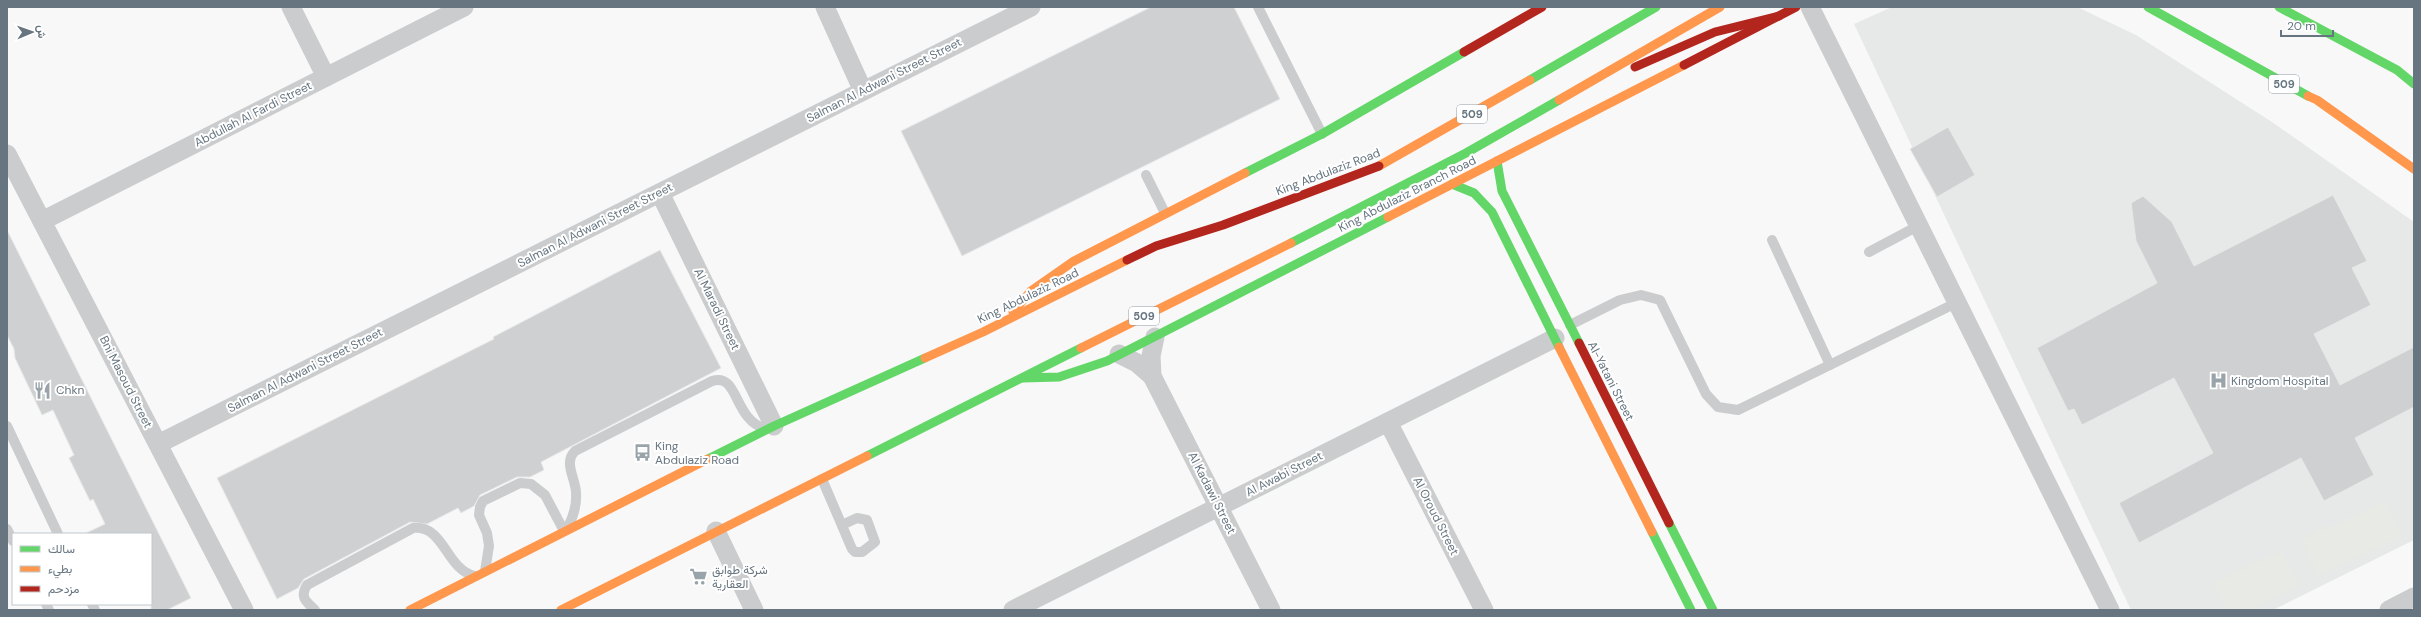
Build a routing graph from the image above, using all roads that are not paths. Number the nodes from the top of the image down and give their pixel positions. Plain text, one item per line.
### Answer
1 (291, 7) edge
2 (464, 7) edge
3 (824, 7) edge
4 (1031, 7) edge
5 (1258, 7) edge
6 (1542, 7) edge
7 (1656, 7) edge
8 (1720, 7) edge
9 (1796, 7) edge
10 (1810, 7) edge
11 (2148, 7) edge
12 (2279, 7) edge
13 (1779, 16) junction
14 (1596, 76) junction
15 (326, 77) junction
16 (2414, 84) edge
17 (863, 91) junction
18 (1322, 134) junction
19 (7, 154) edge
20 (1497, 161) junction
21 (2414, 169) edge
22 (1146, 175) dead end
23 (1452, 184) junction
24 (660, 193) junction
25 (1165, 213) junction
26 (42, 221) junction
27 (1918, 226) junction
28 (1772, 240) dead end
29 (1869, 252) dead end
30 (1956, 303) junction
31 (1006, 320) junction
32 (1570, 325) junction
33 (1154, 337) junction
34 (1555, 338) junction
35 (1119, 354) junction
36 (1830, 365) junction
37 (1152, 376) junction
38 (1023, 378) junction
39 (1388, 422) junction
40 (7, 426) edge
41 (771, 428) junction
42 (158, 444) junction
43 (822, 479) junction
44 (1219, 507) junction
45 (842, 525) dead end
46 (7, 529) edge
47 (565, 531) junction
48 (716, 532) junction
49 (58, 533) edge
50 (12, 539) edge
51 (481, 574) junction
52 (2414, 597) edge
53 (1046, 603) edge
54 (244, 610) edge
55 (316, 610) edge
56 (410, 610) edge
57 (561, 610) edge
58 (754, 610) edge
59 (1013, 610) edge
60 (1271, 610) edge
61 (1484, 610) edge
62 (1691, 610) edge
63 (1713, 610) edge
64 (2110, 610) edge
65 (2389, 610) edge

1 - 15 street
2 - 15 street, Abdullah Al Fardi Street
3 - 17 street
4 - 17 street, Salman Al Adwani Street Street
5 - 18 lane
6 - 18 main road
7 - 31 main road, King Abdulaziz Road / 509
8 - 14 main road, 509
9 - 13 main road, King Abdulaziz Branch Road
10 - 27 street
11 - 21 main road, 509
12 - 16 main road
13 - 14 main road
13 - 20 main road, King Abdulaziz Branch Road
14 - 38 main road, 509
15 - 26 street, Abdullah Al Fardi Street
17 - 24 street, Salman Al Adwani Street Street
18 - 25 main road
19 - 26 street, Bni Masoud Street
20 - 23 main road, King Abdulaziz Branch Road
20 - 32 main road, Al-Yatani Street
22 - 25 lane
23 - 33 main road, King Abdulaziz Branch Road
23 - 34 main road
24 - 41 street, Al Maradi Street
24 - 42 street, Salman Al Adwani Street Street
25 - 31 main road
26 - 42 street, Bni Masoud Street
27 - 29 lane
27 - 30 street
28 - 36 lane
30 - 36 lane
30 - 64 street
31 - 41 main road, King Abdulaziz Road / 509
32 - 36 lane
32 - 63 main road, Al-Yatani Street
33 - 35 main road, King Abdulaziz Branch Road
33 - 37 street, Al Kadawi Street
34 - 39 street, Al Awabi Street
34 - 62 main road
35 - 37 street, Al Kadawi Street
35 - 38 main road, King Abdulaziz Branch Road
37 - 44 street, Al Kadawi Street
38 - 43 main road, 509
39 - 44 street, Al Awabi Street
39 - 61 street, Al Oroud Street
40 - 49 lane
41 - 47 main road, King Abdulaziz Road / 509
41 - 47 lane
42 - 54 street, Bni Masoud Street
43 - 45 lane
43 - 48 main road, 509
44 - 53 street, Al Awabi Street
44 - 60 street, Al Kadawi Street
46 - 50 lane
47 - 51 main road, King Abdulaziz Road / 509
47 - 51 lane
48 - 57 main road, 509
48 - 58 street
51 - 55 lane
51 - 56 main road, King Abdulaziz Road / 509
52 - 65 street
53 - 59 street, Al Awabi Street

